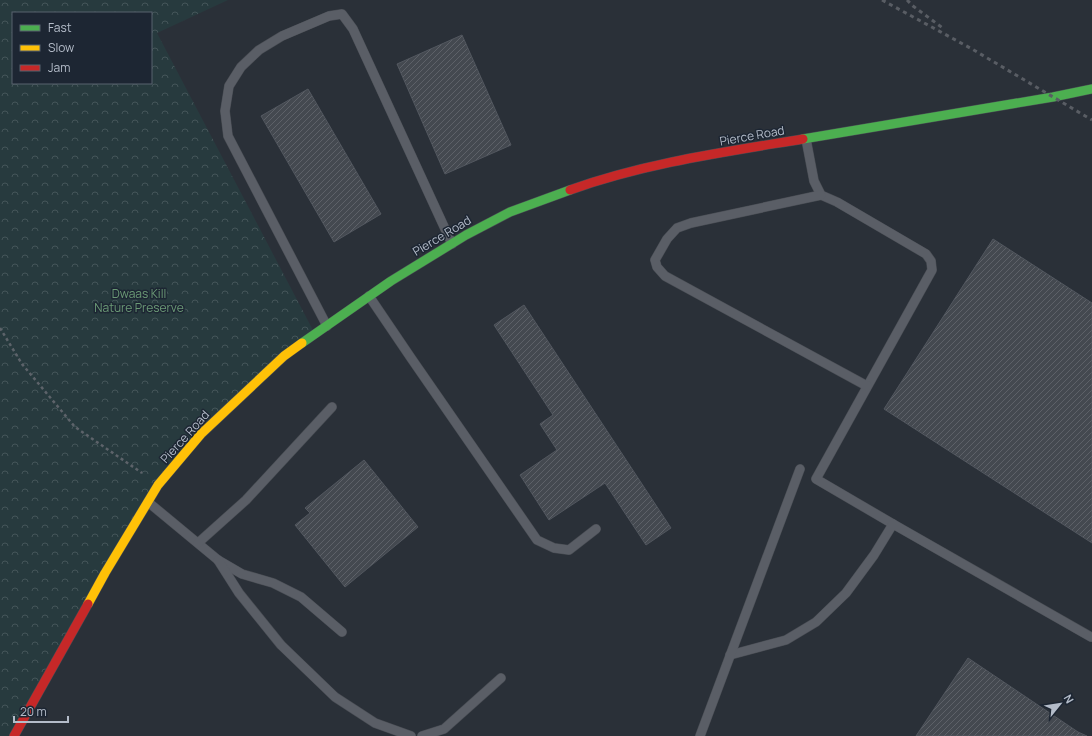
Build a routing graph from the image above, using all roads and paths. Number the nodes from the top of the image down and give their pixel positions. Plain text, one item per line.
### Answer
1 (1092, 89) edge
2 (806, 139) junction
3 (821, 195) junction
4 (452, 244) junction
5 (369, 296) junction
6 (326, 326) junction
7 (0, 328) edge
8 (867, 386) junction
9 (332, 407) dead end
10 (800, 469) dead end
11 (158, 485) junction
12 (148, 502) junction
13 (893, 524) junction
14 (596, 529) dead end
15 (198, 543) junction
16 (218, 560) junction
17 (342, 632) dead end
18 (1091, 637) dead end
19 (730, 655) junction
20 (501, 678) dead end
21 (14, 736) edge
22 (411, 736) edge
23 (422, 736) edge
24 (700, 736) edge

1 - 2 street, Pierce Road
2 - 3 lane
2 - 4 street, Pierce Road
3 - 8 lane
3 - 8 lane
4 - 5 street, Pierce Road
4 - 6 lane
5 - 6 street, Pierce Road
5 - 14 lane
6 - 11 street, Pierce Road
7 - 11 path
8 - 13 lane
9 - 15 lane
10 - 19 lane
11 - 12 street, Pierce Road
12 - 15 lane
12 - 21 street, Pierce Road
13 - 18 lane
13 - 19 lane
15 - 16 lane
16 - 17 lane
16 - 22 lane
19 - 24 lane
20 - 23 lane

